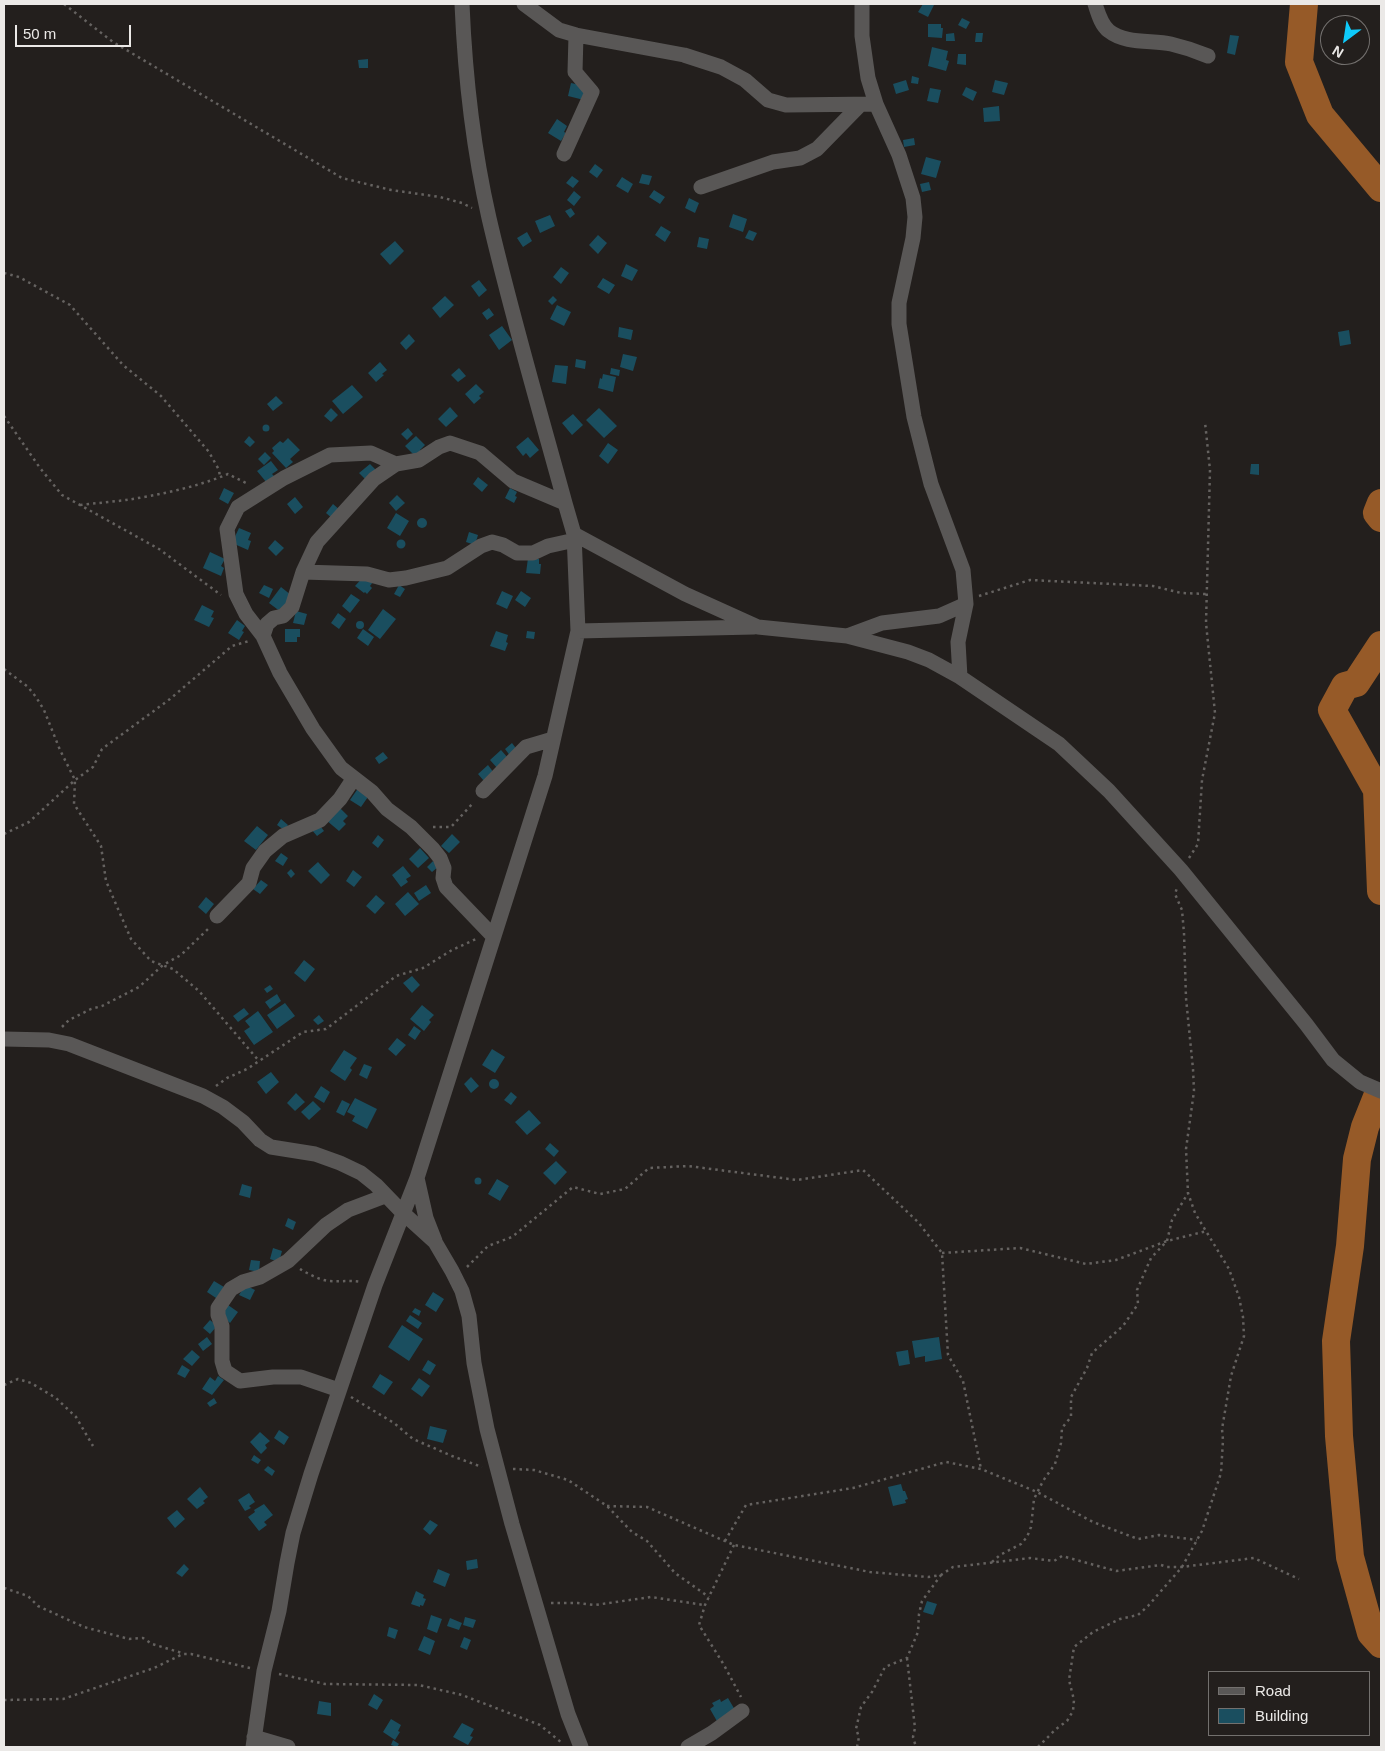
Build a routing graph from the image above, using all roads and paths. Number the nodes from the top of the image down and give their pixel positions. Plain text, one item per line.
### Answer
1 (64, 4) edge
2 (462, 4) edge
3 (524, 4) edge
4 (862, 4) edge
5 (1095, 4) edge
6 (576, 34) junction
7 (1208, 56) dead end
8 (876, 104) junction
9 (860, 105) junction
10 (564, 154) dead end
11 (701, 187) dead end
12 (489, 216) junction
13 (4, 273) edge
14 (4, 416) edge
15 (1205, 422) dead end
16 (396, 464) junction
17 (220, 478) junction
18 (261, 493) junction
19 (565, 503) junction
20 (79, 506) junction
21 (575, 537) junction
22 (303, 572) junction
23 (1206, 594) junction
24 (224, 597) dead end
25 (966, 604) junction
26 (758, 626) junction
27 (578, 631) junction
28 (264, 636) junction
29 (847, 636) junction
30 (4, 669) edge
31 (960, 677) junction
32 (553, 739) junction
33 (354, 778) junction
34 (75, 780) junction
35 (483, 791) joint
36 (411, 827) junction
37 (4, 834) edge
38 (1181, 870) junction
39 (217, 916) joint
40 (493, 936) junction
41 (163, 965) junction
42 (4, 1039) edge
43 (49, 1040) junction
44 (259, 1061) junction
45 (1381, 1091) edge
46 (203, 1096) junction
47 (417, 1178) junction
48 (1188, 1193) junction
49 (386, 1196) junction
50 (403, 1213) junction
51 (1207, 1231) junction
52 (1167, 1241) junction
53 (435, 1242) junction
54 (942, 1253) junction
55 (288, 1262) junction
56 (375, 1285) junction
57 (462, 1291) junction
58 (4, 1385) edge
59 (340, 1390) junction
60 (93, 1446) dead end
61 (498, 1468) junction
62 (981, 1469) junction
63 (1038, 1492) junction
64 (607, 1506) junction
65 (1197, 1540) junction
66 (725, 1542) junction
67 (734, 1545) junction
68 (991, 1563) junction
69 (1182, 1567) junction
70 (941, 1576) junction
71 (1299, 1579) dead end
72 (4, 1588) edge
73 (709, 1597) junction
74 (534, 1603) junction
75 (705, 1605) junction
76 (183, 1654) junction
77 (907, 1658) junction
78 (264, 1671) junction
79 (4, 1700) edge
80 (742, 1711) joint
81 (254, 1742) edge
82 (288, 1747) edge
83 (568, 1747) edge
84 (581, 1747) edge
85 (688, 1747) edge
86 (857, 1747) edge
87 (916, 1747) edge
88 (1038, 1747) edge

1 - 12 path
2 - 12 street
3 - 6 street
4 - 8 street
5 - 7 street
6 - 9 street
6 - 10 street
8 - 9 street
8 - 25 street
9 - 11 street
12 - 19 street
13 - 17 path
14 - 20 path
15 - 23 path
16 - 18 street
16 - 19 street
16 - 22 street
17 - 18 path
17 - 20 path
18 - 28 street
19 - 21 street
20 - 24 path
21 - 22 street
21 - 26 street
21 - 27 street
22 - 28 street
23 - 25 path
23 - 38 path
25 - 29 street
25 - 31 street
26 - 27 street
26 - 29 street
27 - 32 street
28 - 33 street
28 - 34 path
29 - 31 street
30 - 34 path
31 - 38 street
32 - 35 street
32 - 40 street
33 - 36 street
33 - 39 street
34 - 37 path
34 - 41 path
35 - 36 path
36 - 40 street
38 - 45 street
38 - 48 path
39 - 41 path
40 - 44 path
40 - 47 street
41 - 43 path
41 - 44 path
42 - 43 street
43 - 46 street
44 - 46 path
46 - 49 street
47 - 50 street
47 - 53 street
48 - 51 path
48 - 52 path
49 - 50 street
49 - 55 street
50 - 53 street
50 - 56 street
51 - 52 path
51 - 65 path
52 - 54 path
52 - 63 path
53 - 57 street
54 - 57 path
54 - 62 path
55 - 56 path
55 - 59 street
56 - 59 street
57 - 61 street
58 - 60 path
59 - 61 path
59 - 78 street
61 - 64 path
61 - 74 street
62 - 63 path
62 - 66 path
63 - 65 path
63 - 68 path
64 - 66 path
64 - 73 path
65 - 69 path
66 - 67 path
67 - 70 path
67 - 73 path
68 - 69 path
68 - 70 path
69 - 71 path
69 - 88 path
70 - 77 path
72 - 76 path
73 - 75 path
74 - 75 path
74 - 84 street
75 - 80 path
76 - 78 path
76 - 79 path
77 - 86 path
77 - 87 path
78 - 81 street
78 - 83 path
80 - 85 street
81 - 82 street

